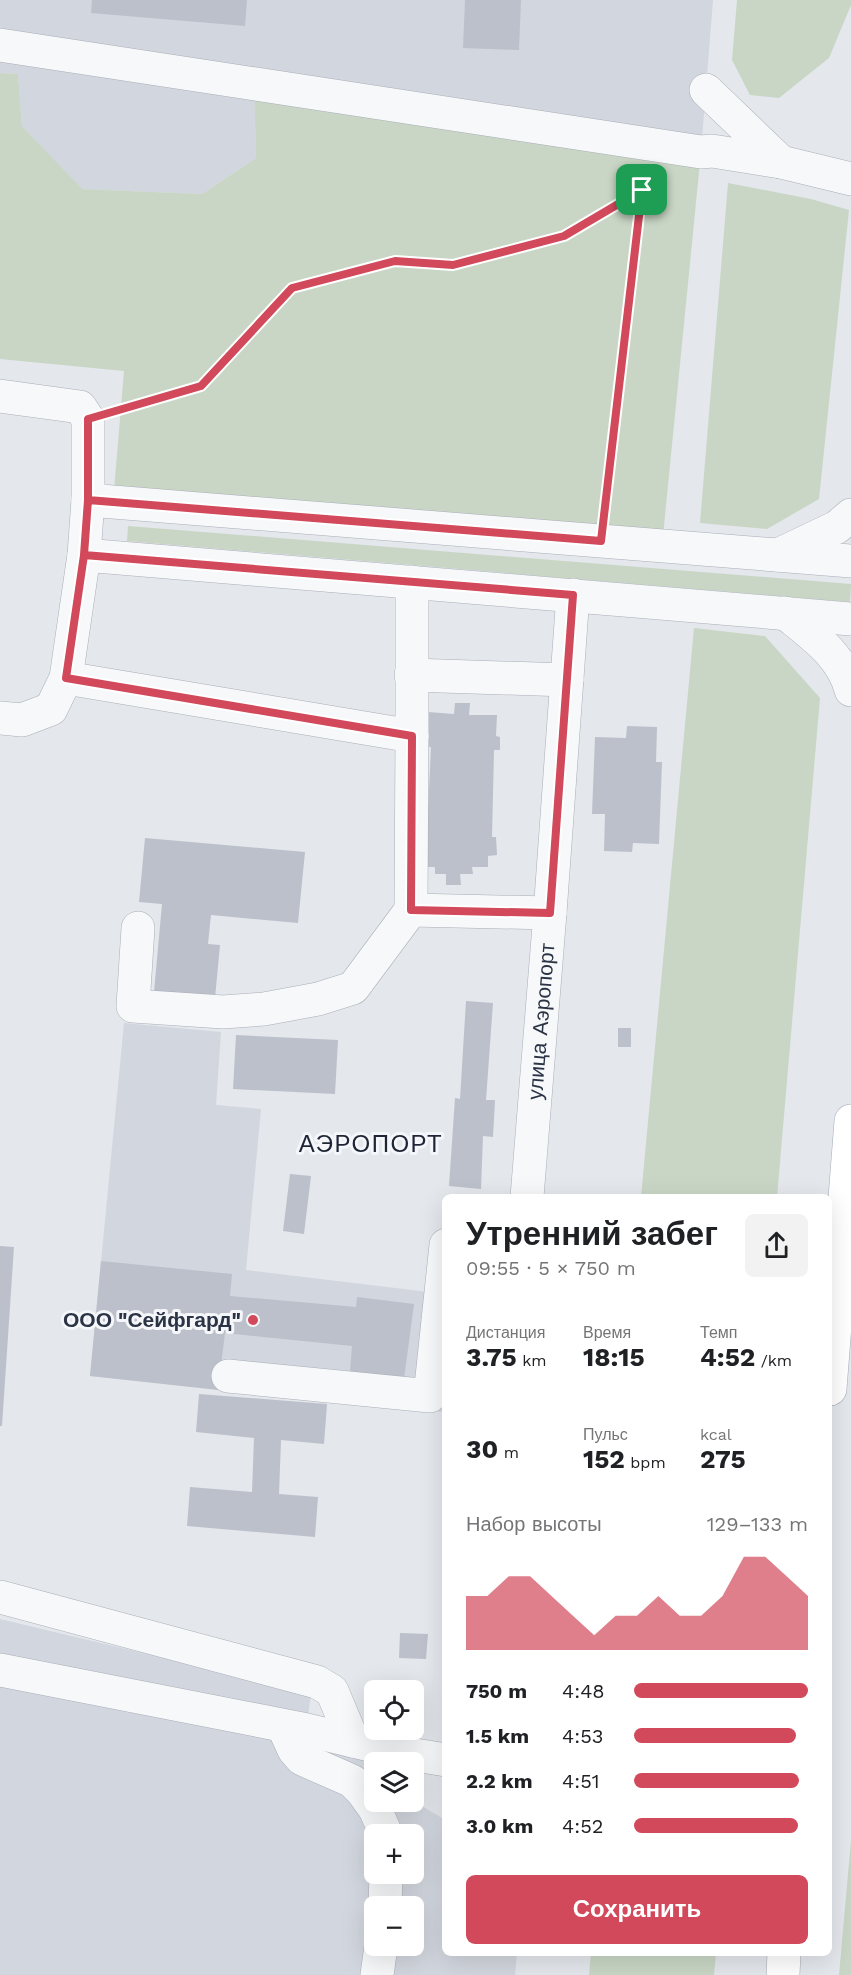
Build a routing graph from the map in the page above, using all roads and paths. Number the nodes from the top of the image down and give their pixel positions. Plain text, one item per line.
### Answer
1 (0, 45) edge
2 (706, 90) dead end
3 (781, 162) junction
4 (662, 177) dead end
5 (851, 179) edge
6 (642, 190) junction
7 (0, 396) edge
8 (88, 419) junction
9 (88, 500) junction
10 (851, 515) edge
11 (601, 541) junction
12 (84, 555) junction
13 (777, 555) junction
14 (851, 561) edge
15 (412, 582) junction
16 (573, 595) junction
17 (785, 613) junction
18 (851, 619) edge
19 (411, 675) junction
20 (66, 678) junction
21 (567, 680) junction
22 (851, 690) edge
23 (0, 718) edge
24 (412, 736) junction
25 (411, 910) junction
26 (550, 913) junction
27 (138, 928) dead end
28 (851, 1121) edge
29 (527, 1194) edge
30 (442, 1283) edge
31 (832, 1363) edge
32 (228, 1376) dead end
33 (0, 1598) edge
34 (0, 1670) edge
35 (283, 1726) junction
36 (353, 1741) junction
37 (442, 1759) edge
38 (382, 1824) edge
39 (380, 1956) edge
40 (784, 1956) edge
41 (377, 1975) edge
42 (783, 1975) edge

1 - 3 street
2 - 3 street
3 - 5 street
4 - 6 path
6 - 8 path
6 - 11 path
7 - 8 street
8 - 9 street
9 - 11 street
9 - 12 street
10 - 13 street
11 - 13 street
12 - 15 street
12 - 20 street
13 - 14 street
15 - 16 street
15 - 19 street
16 - 17 street
16 - 21 street, улица Аэропорт
17 - 18 street
17 - 22 street
19 - 21 street
19 - 24 street
20 - 23 street
20 - 24 street
21 - 26 street, улица Аэропорт
24 - 25 street
25 - 26 street
25 - 27 street
26 - 29 street, улица Аэропорт
28 - 31 main road
30 - 32 street
33 - 36 street
34 - 35 street
35 - 36 street
35 - 38 street
36 - 37 street
39 - 41 street
40 - 42 main road

